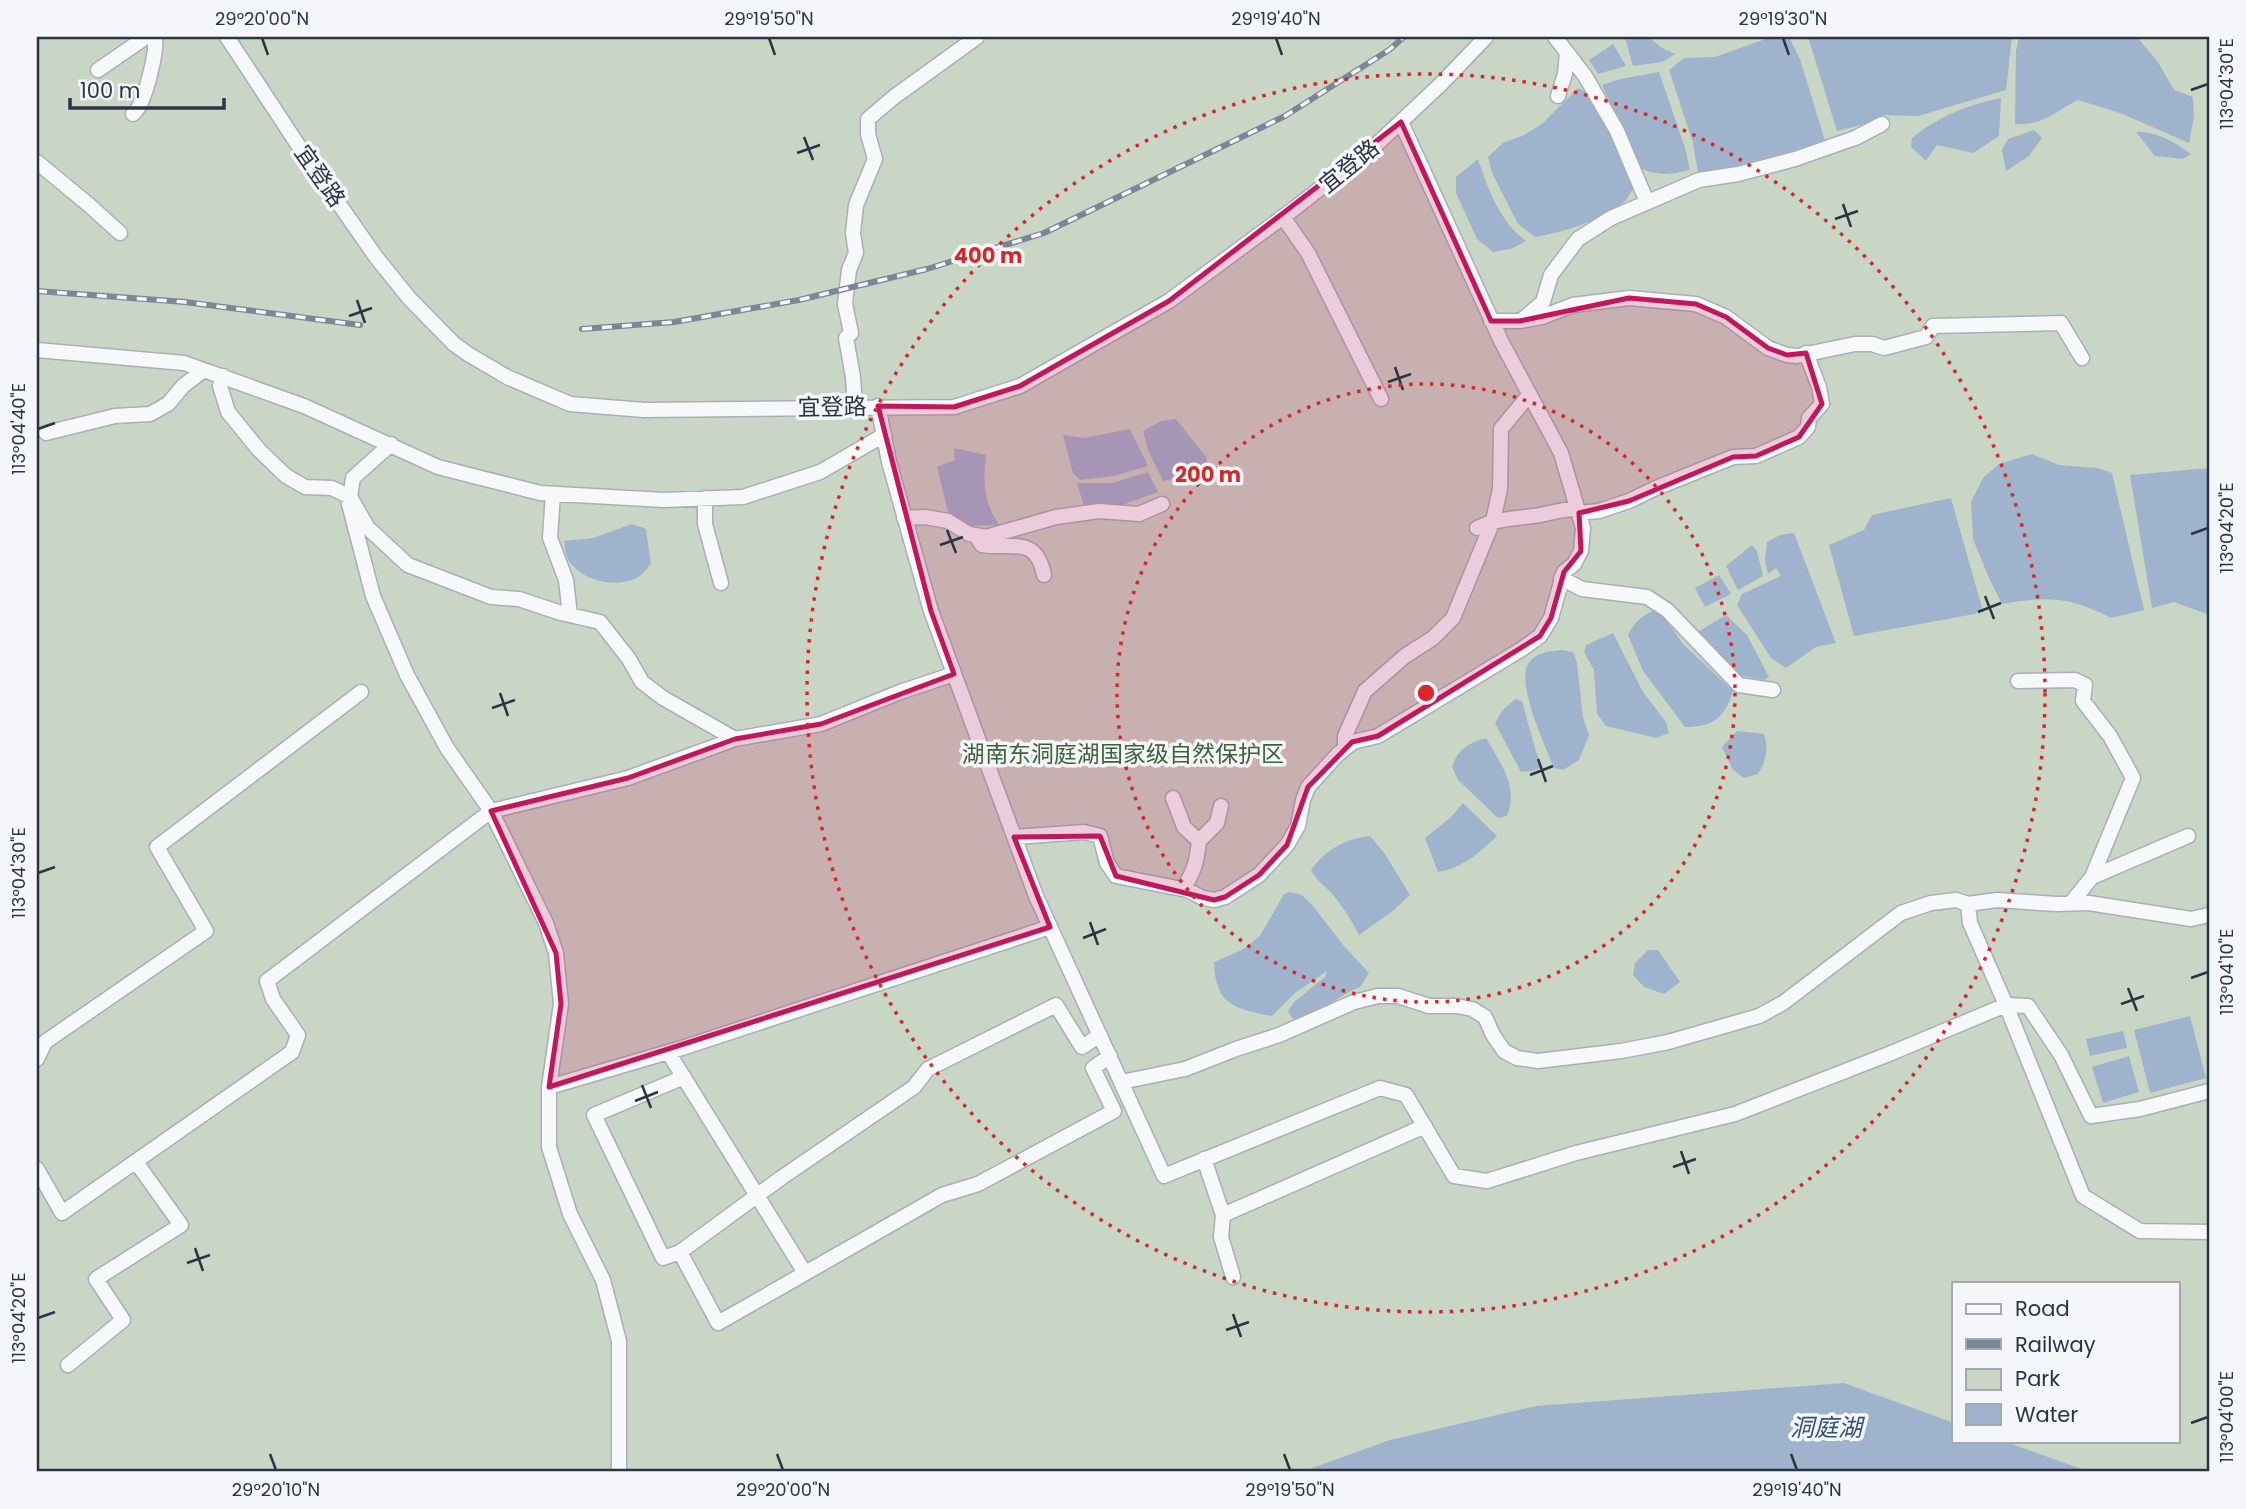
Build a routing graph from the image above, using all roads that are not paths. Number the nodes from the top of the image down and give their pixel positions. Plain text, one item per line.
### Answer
1 (146, 37) edge
2 (155, 37) edge
3 (227, 37) edge
4 (977, 37) edge
5 (1486, 37) edge
6 (1555, 37) edge
7 (1567, 53) junction
8 (98, 70) dead end
9 (1558, 96) dead end
10 (134, 114) dead end
11 (1401, 122) junction
12 (1882, 124) dead end
13 (37, 162) edge
14 (1647, 202) junction
15 (1283, 217) junction
16 (120, 233) dead end
17 (1491, 321) junction
18 (1520, 321) junction
19 (37, 349) edge
20 (1806, 354) junction
21 (2082, 358) dead end
22 (200, 373) dead end
23 (223, 376) junction
24 (1529, 395) junction
25 (1381, 399) dead end
26 (855, 406) junction
27 (878, 406) junction
28 (46, 433) dead end
29 (884, 435) junction
30 (391, 444) junction
31 (553, 494) junction
32 (350, 497) junction
33 (705, 498) junction
34 (1162, 504) dead end
35 (1578, 511) junction
36 (904, 518) junction
37 (1493, 520) junction
38 (1477, 528) dead end
39 (976, 535) junction
40 (1044, 575) dead end
41 (1562, 578) junction
42 (721, 583) dead end
43 (570, 615) junction
44 (954, 674) junction
45 (2018, 681) dead end
46 (1773, 690) dead end
47 (361, 692) dead end
48 (735, 739) junction
49 (1345, 748) junction
50 (1173, 798) dead end
51 (1221, 806) dead end
52 (491, 811) junction
53 (2188, 836) dead end
54 (1014, 837) junction
55 (1199, 841) junction
56 (2091, 877) junction
57 (1182, 889) junction
58 (2071, 903) junction
59 (1968, 904) junction
60 (2209, 915) edge
61 (1050, 927) junction
62 (2007, 1005) junction
63 (1100, 1035) junction
64 (1082, 1047) junction
65 (668, 1052) junction
66 (1110, 1056) junction
67 (37, 1059) edge
68 (1093, 1068) junction
69 (684, 1077) junction
70 (1121, 1082) junction
71 (549, 1087) junction
72 (2209, 1091) edge
73 (1425, 1126) junction
74 (1204, 1159) junction
75 (136, 1162) junction
76 (37, 1169) edge
77 (757, 1195) junction
78 (1223, 1215) junction
79 (2209, 1233) edge
80 (680, 1252) junction
81 (805, 1273) junction
82 (1233, 1277) dead end
83 (68, 1365) dead end
84 (619, 1472) edge

1 - 8 street
2 - 10 street
3 - 26 street, 宜登路
4 - 26 street
5 - 11 street, 宜登路
6 - 7 street
7 - 9 street
7 - 14 street
11 - 15 street, 宜登路
11 - 17 street
12 - 14 street
13 - 16 street
14 - 18 street
15 - 25 street
15 - 27 street, 宜登路
17 - 18 street
17 - 24 street
18 - 20 street
19 - 23 street
20 - 21 street
20 - 35 street
22 - 28 street
23 - 30 street
23 - 32 street
24 - 35 street
24 - 37 street
26 - 27 street, 宜登路
27 - 29 street
29 - 33 street
29 - 36 street
30 - 31 street
30 - 32 street
31 - 33 street
31 - 43 street
32 - 43 street
32 - 52 street
33 - 42 street
34 - 39 street
35 - 37 street
35 - 41 street
36 - 39 street
36 - 44 street
37 - 38 street
37 - 49 street
39 - 40 street
41 - 46 street
41 - 49 street
43 - 48 street
44 - 48 street
44 - 54 street
45 - 56 street
47 - 67 street
48 - 52 street
49 - 57 street
50 - 55 street
51 - 55 street
52 - 71 street
52 - 75 street
53 - 56 street
54 - 57 street
54 - 61 street
55 - 57 street
56 - 58 street
58 - 59 street
58 - 60 street
59 - 62 street
59 - 70 street
61 - 63 street
61 - 65 street
62 - 72 street
62 - 73 street
62 - 79 street
63 - 64 street
63 - 66 street
64 - 68 street
64 - 77 street
65 - 69 street
65 - 71 street
66 - 68 street
66 - 70 street
68 - 81 street
69 - 77 street
69 - 80 street
70 - 74 street
71 - 84 street
73 - 74 street
73 - 78 street
74 - 78 street
75 - 76 street
75 - 83 street
77 - 80 street
77 - 81 street
78 - 82 street
80 - 81 street

